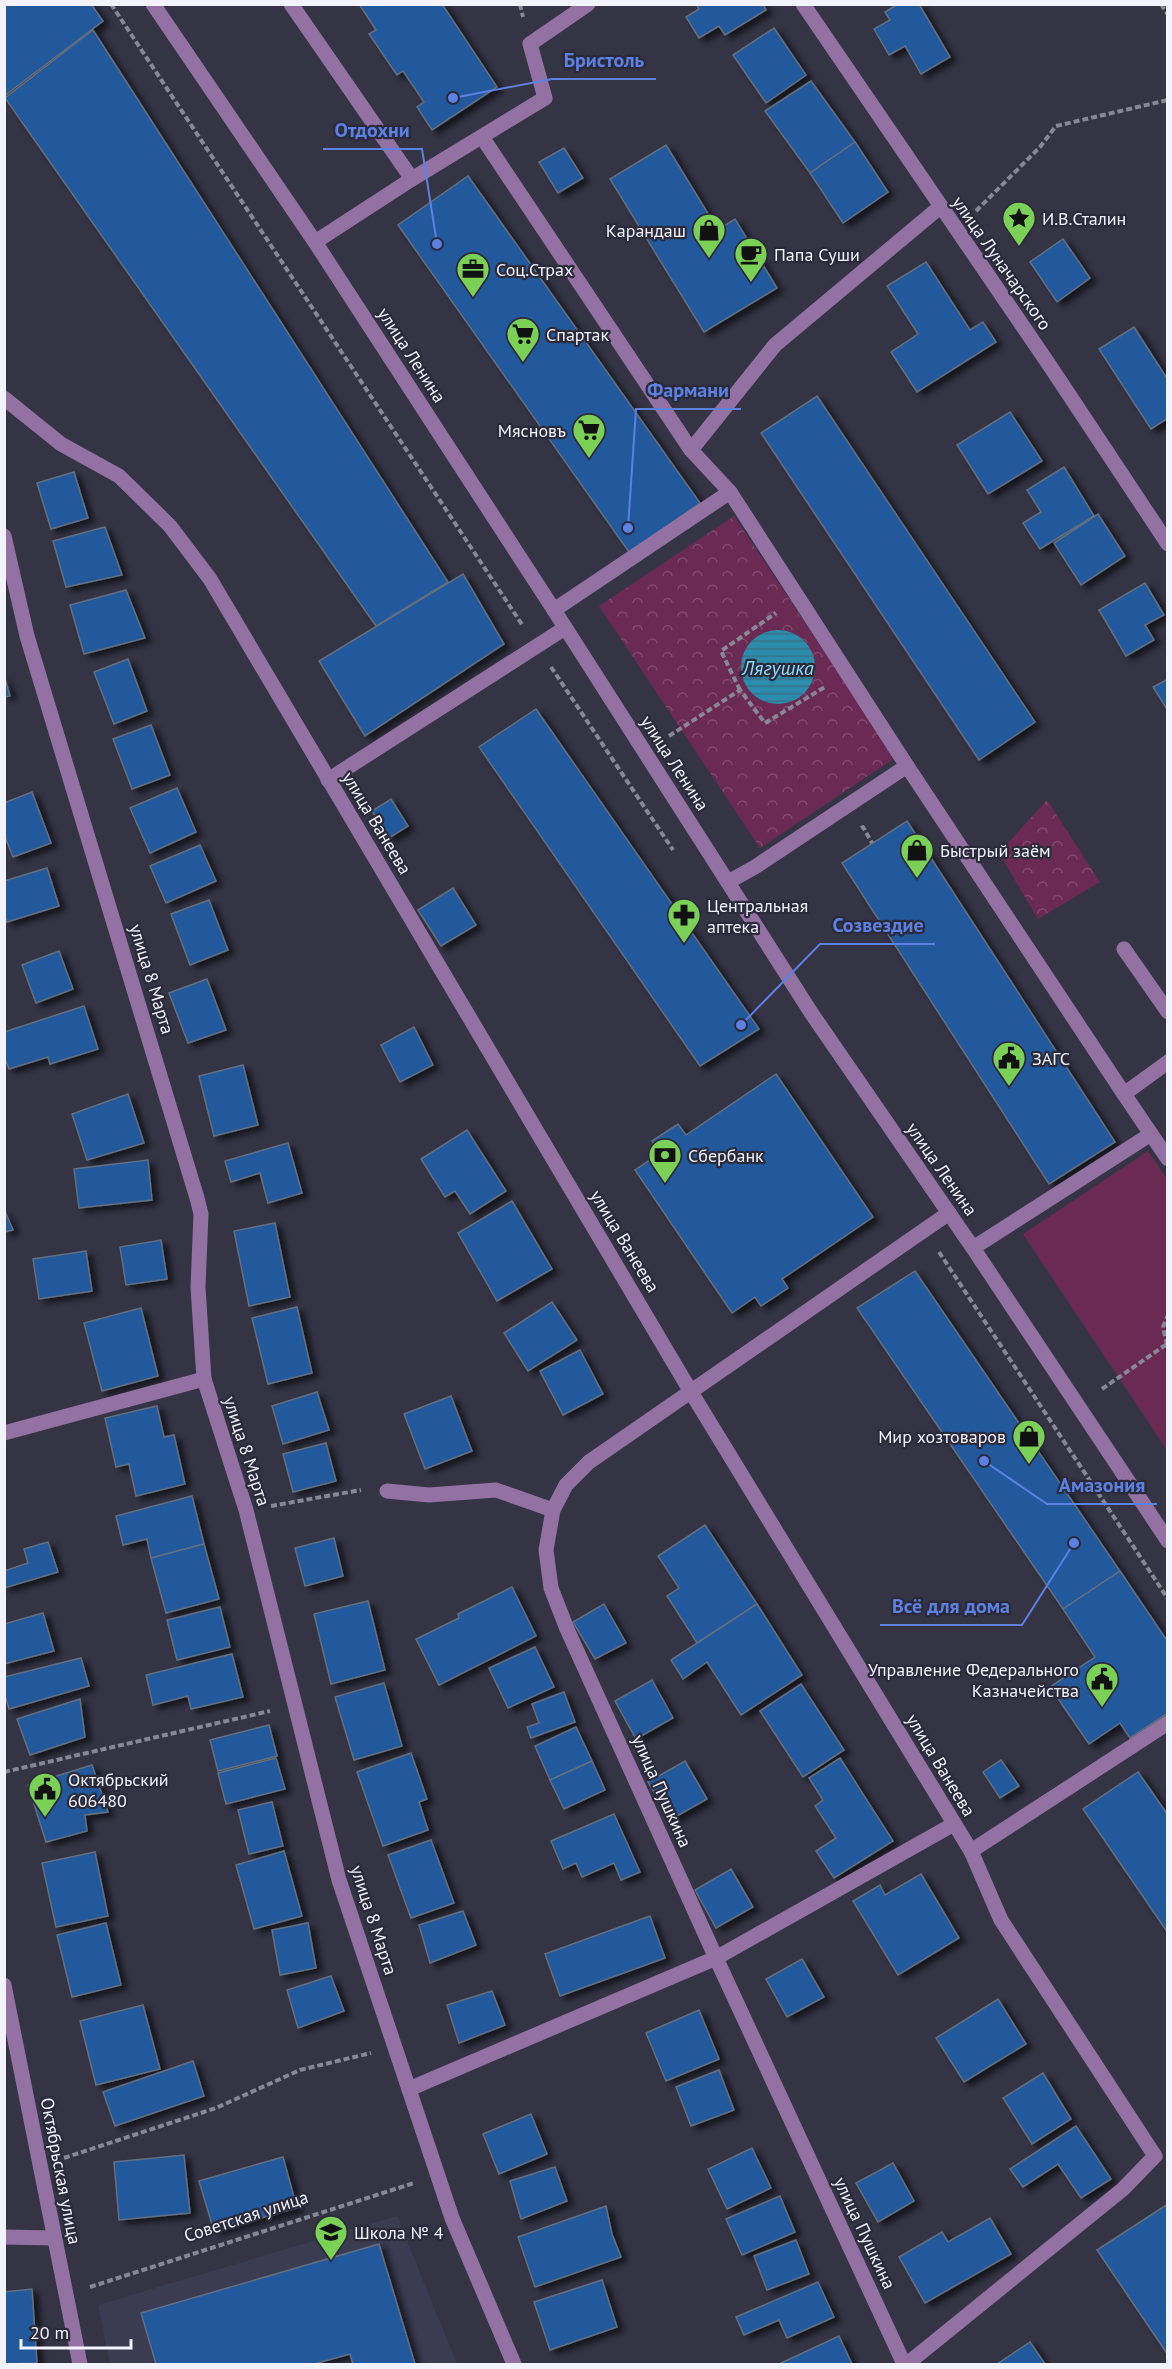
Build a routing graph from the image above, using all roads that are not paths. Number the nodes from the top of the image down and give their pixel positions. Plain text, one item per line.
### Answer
1 (153, 4) edge
2 (291, 4) edge
3 (588, 4) edge
4 (803, 4) edge
5 (482, 137) junction
6 (412, 179) junction
7 (940, 207) junction
8 (315, 242) junction
9 (4, 398) edge
10 (691, 450) junction
11 (730, 492) junction
12 (4, 536) edge
13 (1167, 544) edge
14 (554, 610) junction
15 (565, 628) junction
16 (907, 766) junction
17 (328, 780) junction
18 (728, 882) junction
19 (1124, 949) dead end
20 (1167, 1012) edge
21 (1167, 1062) edge
22 (1124, 1094) junction
23 (1151, 1134) junction
24 (1167, 1159) edge
25 (949, 1213) junction
26 (973, 1248) junction
27 (204, 1379) junction
28 (691, 1392) junction
29 (4, 1433) edge
30 (387, 1491) road end
31 (553, 1510) junction
32 (1167, 1541) edge
33 (1167, 1723) edge
34 (954, 1824) junction
35 (970, 1851) junction
36 (716, 1958) junction
37 (4, 1985) edge
38 (11, 2051) edge
39 (409, 2089) junction
40 (4, 2237) edge
41 (53, 2238) junction
42 (80, 2364) edge
43 (514, 2364) edge
44 (906, 2364) edge

1 - 8 street, улица Ленина
2 - 6 street
3 - 5 street
4 - 7 street, улица Луначарского
5 - 6 street
5 - 10 street
6 - 8 street
7 - 10 street
7 - 13 street, улица Луначарского
8 - 14 street, улица Ленина
9 - 17 street, улица Ванеева
10 - 11 street
11 - 14 street
11 - 16 street
12 - 27 street, улица 8 Марта
14 - 15 street, улица Ленина
15 - 17 street
15 - 18 street, улица Ленина
16 - 18 street
16 - 22 street
17 - 28 street, улица Ванеева
18 - 25 street, улица Ленина
19 - 20 street
21 - 22 street
22 - 23 street
23 - 24 street
23 - 26 street
25 - 26 street, улица Ленина
25 - 28 street, улица Пушкина
26 - 32 street, улица Ленина
27 - 29 street
27 - 39 street, улица 8 Марта
28 - 31 street, улица Пушкина
28 - 34 street, улица Ванеева
30 - 31 street
31 - 36 street, улица Пушкина
33 - 35 street
34 - 35 street, улица Ванеева
34 - 36 street
35 - 44 street, улица Ванеева
36 - 39 street
36 - 44 street, улица Пушкина
37 - 38 street, Октябрьская улица
38 - 41 street, Октябрьская улица
39 - 43 street, улица 8 Марта
40 - 41 street
41 - 42 street, Октябрьская улица

